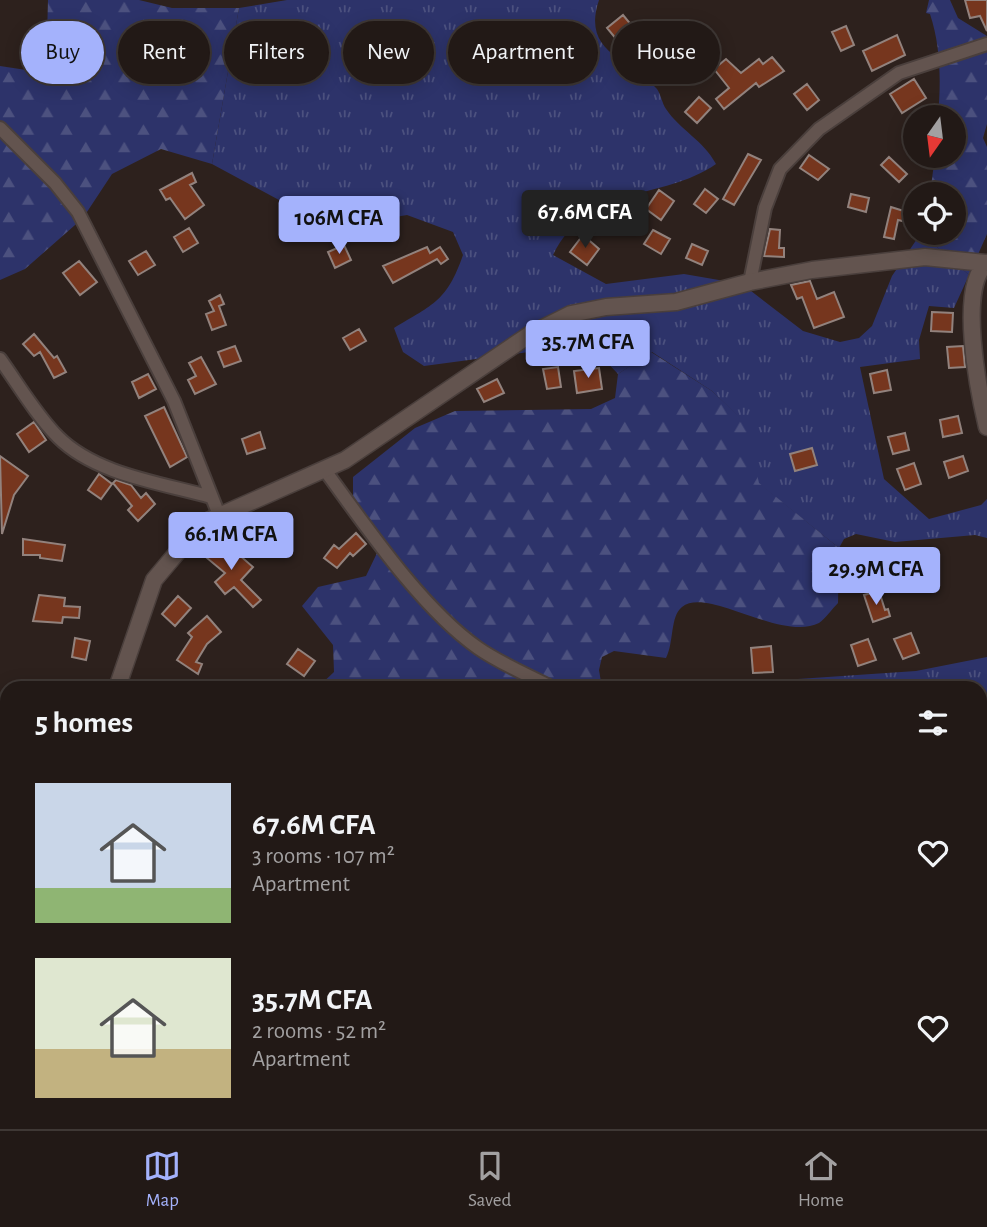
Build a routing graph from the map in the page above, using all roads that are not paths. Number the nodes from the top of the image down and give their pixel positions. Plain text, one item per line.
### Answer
1 (987, 44) edge
2 (0, 128) edge
3 (986, 263) edge
4 (750, 282) junction
5 (0, 359) edge
6 (987, 427) edge
7 (324, 469) junction
8 (211, 497) junction
9 (219, 515) junction
10 (119, 681) edge
11 (539, 681) edge

1 - 4 street
2 - 8 street
3 - 4 street
3 - 6 street
4 - 7 street
5 - 8 street
7 - 9 street
7 - 11 street
8 - 9 street
9 - 10 street

